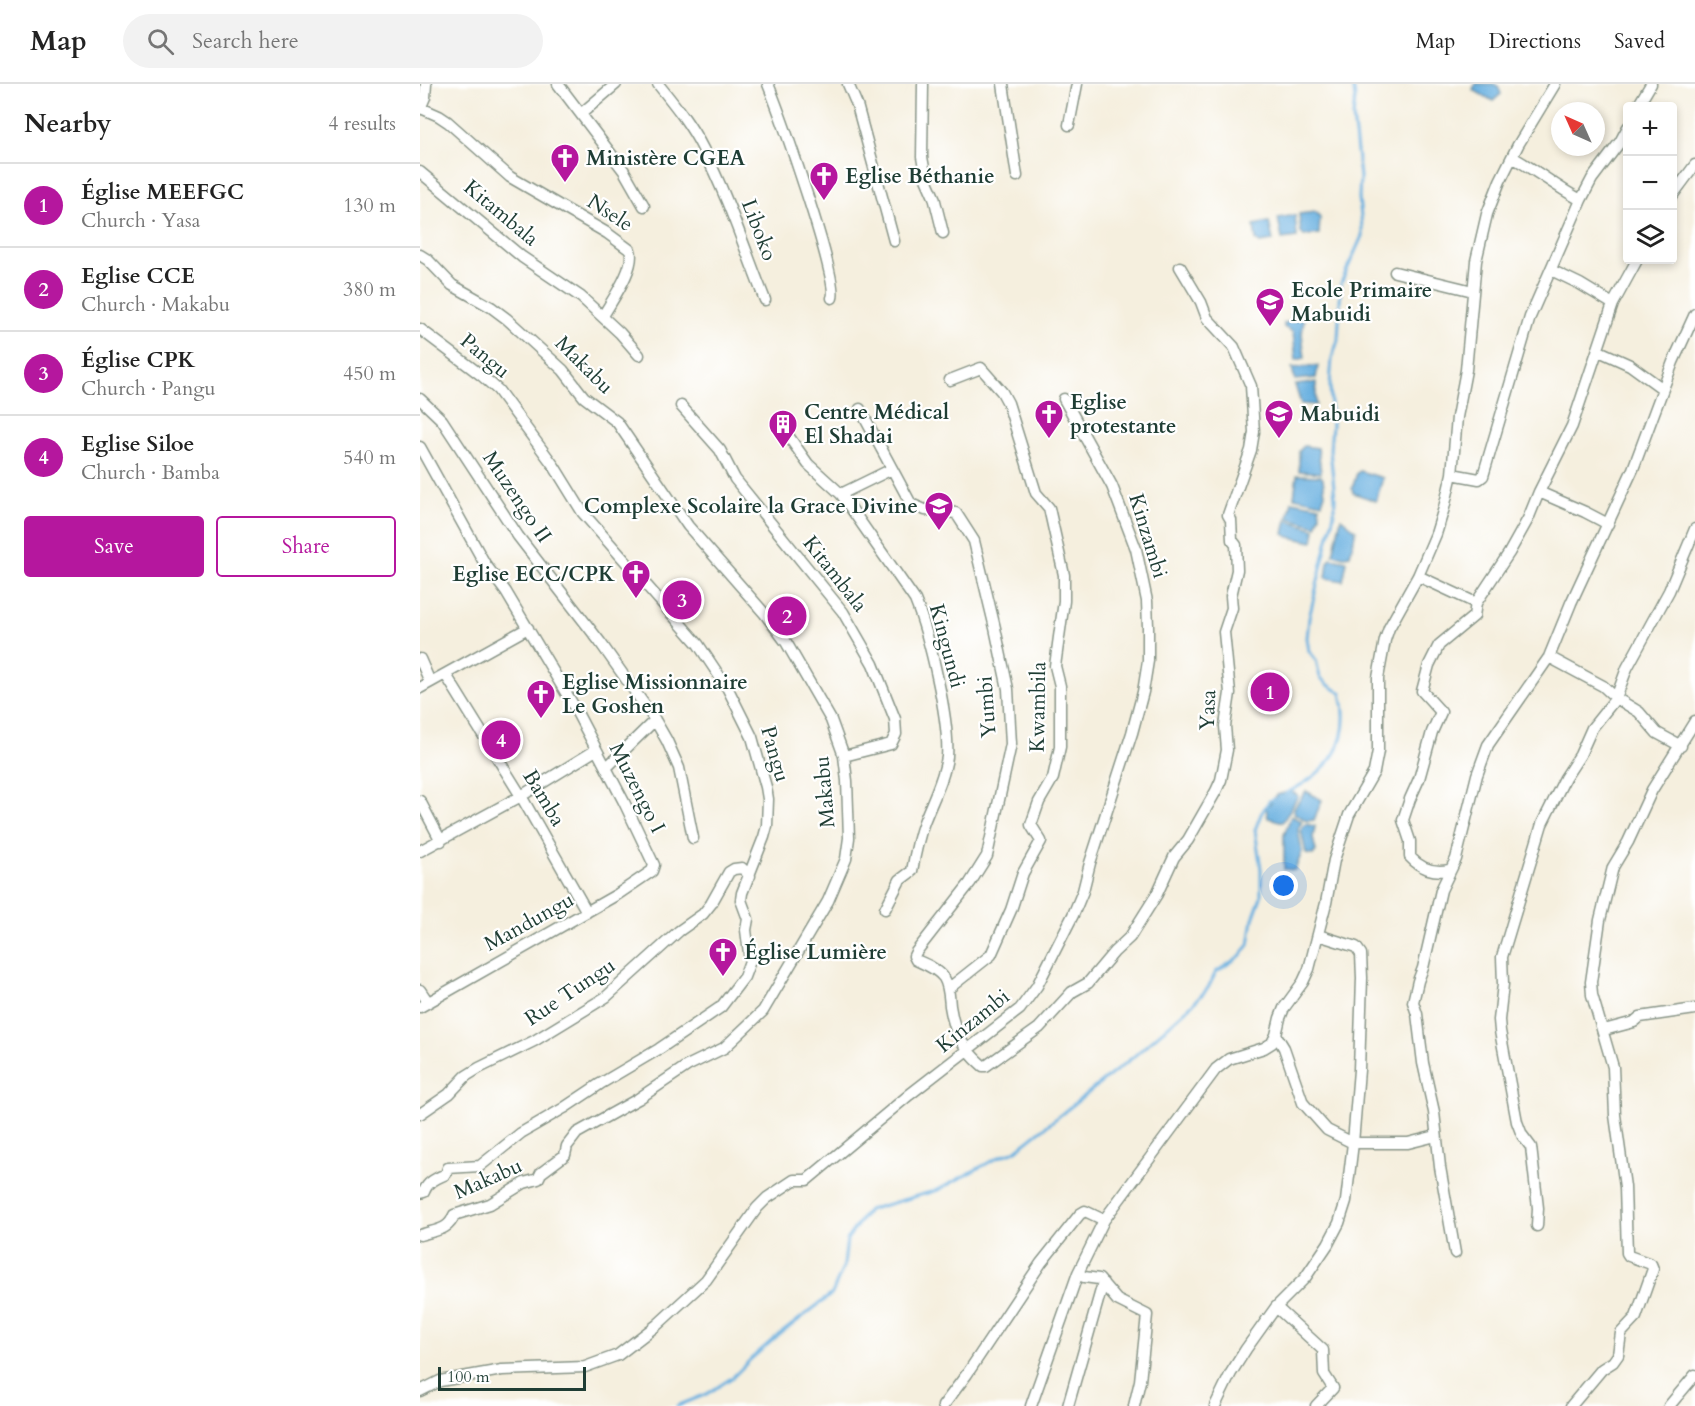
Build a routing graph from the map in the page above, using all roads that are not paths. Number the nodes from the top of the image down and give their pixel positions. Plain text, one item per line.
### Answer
1 (426, 84) edge
2 (558, 84) edge
3 (616, 84) edge
4 (658, 84) edge
5 (768, 84) edge
6 (848, 84) edge
7 (923, 84) edge
8 (1003, 84) edge
9 (1077, 84) edge
10 (1555, 84) edge
11 (1651, 84) edge
12 (1640, 102) edge
13 (420, 109) edge
14 (582, 113) junction
15 (1069, 125) dead end
16 (1623, 146) edge
17 (1512, 157) junction
18 (1695, 165) edge
19 (420, 172) edge
20 (1017, 176) dead end
21 (1677, 186) edge
22 (1581, 200) junction
23 (644, 206) dead end
24 (943, 233) dead end
25 (894, 241) dead end
26 (420, 255) edge
27 (1635, 264) edge
28 (1180, 267) dead end
29 (1551, 270) junction
30 (1395, 272) dead end
31 (1473, 291) junction
32 (832, 298) dead end
33 (765, 300) dead end
34 (1613, 304) junction
35 (1695, 314) edge
36 (603, 316) junction
37 (420, 330) edge
38 (1599, 351) junction
39 (639, 355) dead end
40 (950, 380) dead end
41 (1663, 389) junction
42 (420, 399) edge
43 (1064, 399) dead end
44 (681, 406) dead end
45 (860, 409) dead end
46 (780, 424) dead end
47 (420, 447) edge
48 (892, 469) junction
49 (1452, 474) junction
50 (1539, 492) junction
51 (841, 494) junction
52 (1608, 524) junction
53 (1695, 529) edge
54 (1418, 576) junction
55 (1476, 603) junction
56 (528, 628) junction
57 (1549, 657) junction
58 (420, 659) edge
59 (446, 675) junction
60 (430, 682) junction
61 (420, 688) edge
62 (1616, 698) junction
63 (655, 720) junction
64 (1695, 721) edge
65 (1681, 746) junction
66 (596, 750) junction
67 (844, 756) junction
68 (606, 768) junction
69 (521, 796) junction
70 (420, 801) edge
71 (693, 838) dead end
72 (441, 841) junction
73 (420, 851) edge
74 (654, 867) joint
75 (1449, 870) junction
76 (750, 876) junction
77 (885, 909) dead end
78 (588, 912) junction
79 (1318, 935) junction
80 (948, 989) junction
81 (420, 990) edge
82 (424, 1004) edge
83 (1695, 1009) edge
84 (1604, 1030) junction
85 (1276, 1035) junction
86 (966, 1050) junction
87 (420, 1114) edge
88 (1436, 1136) junction
89 (1353, 1143) junction
90 (420, 1193) edge
91 (1104, 1220) junction
92 (1537, 1226) dead end
93 (420, 1235) edge
94 (1455, 1253) dead end
95 (1078, 1273) junction
96 (1103, 1283) junction
97 (1276, 1307) junction
98 (1695, 1376) edge
99 (420, 1391) edge
100 (944, 1406) edge
101 (1031, 1406) edge
102 (1068, 1406) edge
103 (1134, 1406) edge
104 (1215, 1406) edge
105 (1316, 1406) edge
106 (1571, 1406) edge
107 (1670, 1406) edge

1 - 13 street
2 - 14 street
3 - 14 street
4 - 33 street, Liboko
5 - 32 street
6 - 25 street
7 - 24 street
8 - 20 street
9 - 15 street
10 - 17 street
11 - 12 street
13 - 36 street, Nsele
14 - 23 street
16 - 22 street
17 - 22 street
17 - 31 street
18 - 21 street
19 - 36 street, Kitambala
22 - 29 street
26 - 67 street, Makabu
27 - 34 street
28 - 86 street, Yasa
29 - 34 street
29 - 49 street
30 - 31 street
31 - 49 street
34 - 38 street
35 - 41 street
36 - 39 street, Kitambala
37 - 76 street, Pangu
38 - 41 street
38 - 50 street
40 - 80 street, Kwambila
41 - 52 street
42 - 63 street, Muzengo II
43 - 86 street, Kinzambi
44 - 67 street, Kitambala
45 - 48 street, Yumbi
46 - 51 street, Kingundi
47 - 56 street, Muzengo I
48 - 51 street
48 - 80 street, Yumbi
49 - 54 street
50 - 52 street
50 - 55 street
51 - 77 street, Kingundi
52 - 57 street
53 - 62 street
54 - 55 street
54 - 79 street
55 - 75 street
56 - 59 street
56 - 66 street, Muzengo I
57 - 62 street
57 - 75 street
58 - 60 street
59 - 60 street
59 - 69 street, Bamba
60 - 61 street
62 - 65 street
62 - 92 street
63 - 68 street
63 - 71 street, Muzengo II
64 - 65 street
65 - 84 street
66 - 68 street, Muzengo I
66 - 69 street
67 - 93 street, Makabu
68 - 74 street, Muzengo I
69 - 72 street
69 - 78 street, Bamba
70 - 72 street
72 - 73 street
74 - 78 street, Mandungu
75 - 88 street
76 - 87 street, Rue Tungu
76 - 90 street, Pangu
78 - 82 street, Mandungu
79 - 85 street
79 - 89 street
80 - 86 street
81 - 82 street
83 - 84 street
84 - 106 street
85 - 89 street
85 - 91 street
86 - 99 street, Kinzambi
88 - 89 street
88 - 94 street
89 - 97 street
91 - 95 street
91 - 100 street
95 - 96 street
95 - 101 street
96 - 102 street
96 - 103 street
97 - 104 street
97 - 105 street
98 - 107 street

